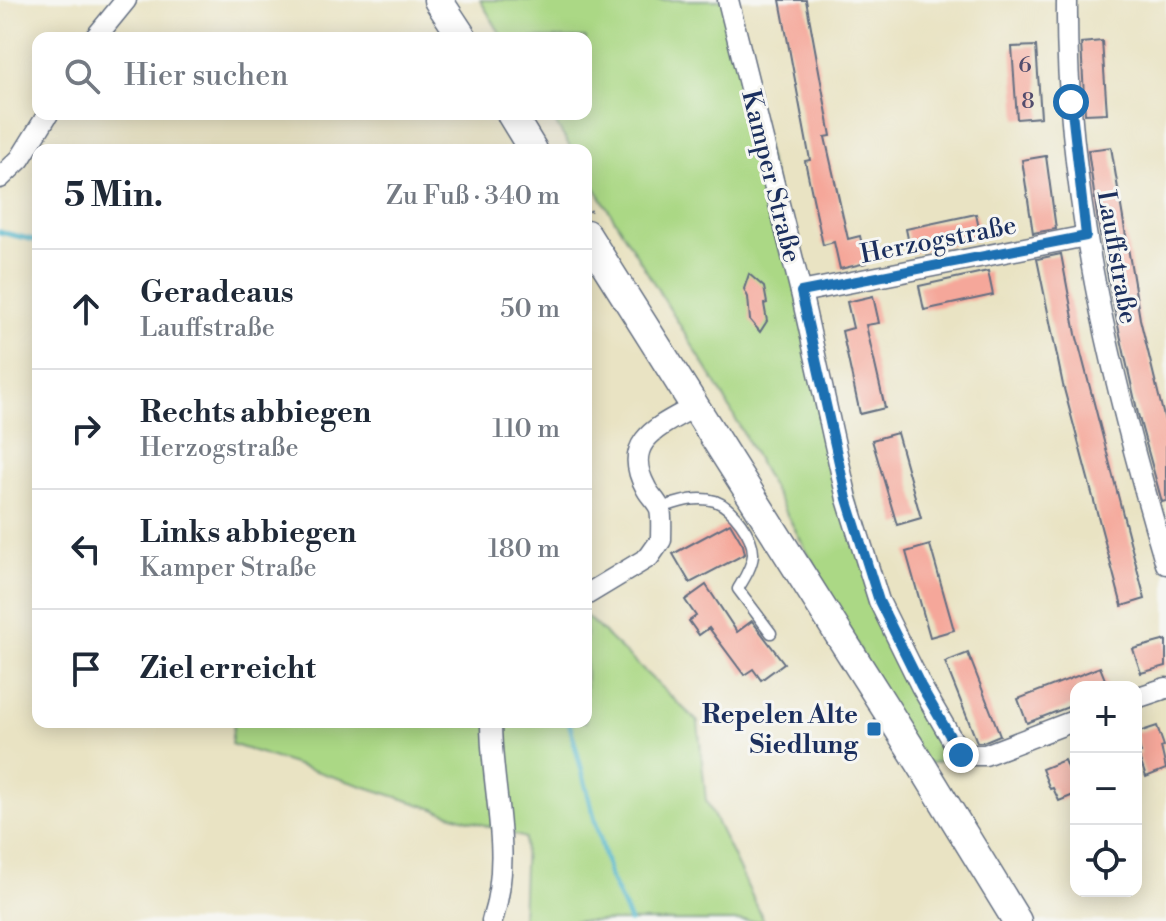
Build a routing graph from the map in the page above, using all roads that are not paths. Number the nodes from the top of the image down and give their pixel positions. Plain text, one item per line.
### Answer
1 (126, 0) edge
2 (438, 0) edge
3 (728, 0) edge
4 (1067, 0) edge
5 (100, 32) edge
6 (459, 32) edge
7 (44, 120) edge
8 (515, 120) edge
9 (529, 144) edge
10 (0, 178) edge
11 (1086, 236) junction
12 (592, 244) edge
13 (801, 292) junction
14 (694, 407) junction
15 (660, 508) junction
16 (1166, 564) edge
17 (592, 591) edge
18 (771, 633) dead end
19 (1166, 688) edge
20 (1142, 696) edge
21 (1070, 722) edge
22 (492, 728) edge
23 (492, 921) edge
24 (1017, 921) edge

1 - 5 street
2 - 6 main road
3 - 13 street, Kamper Straße
4 - 11 street, Lauffstraße
7 - 10 street
8 - 9 main road
11 - 13 street, Herzogstraße
11 - 16 street, Lauffstraße
12 - 14 main road
13 - 21 street, Kamper Straße
14 - 15 street
14 - 24 main road
15 - 17 street
15 - 18 lane
19 - 20 street
22 - 23 street

